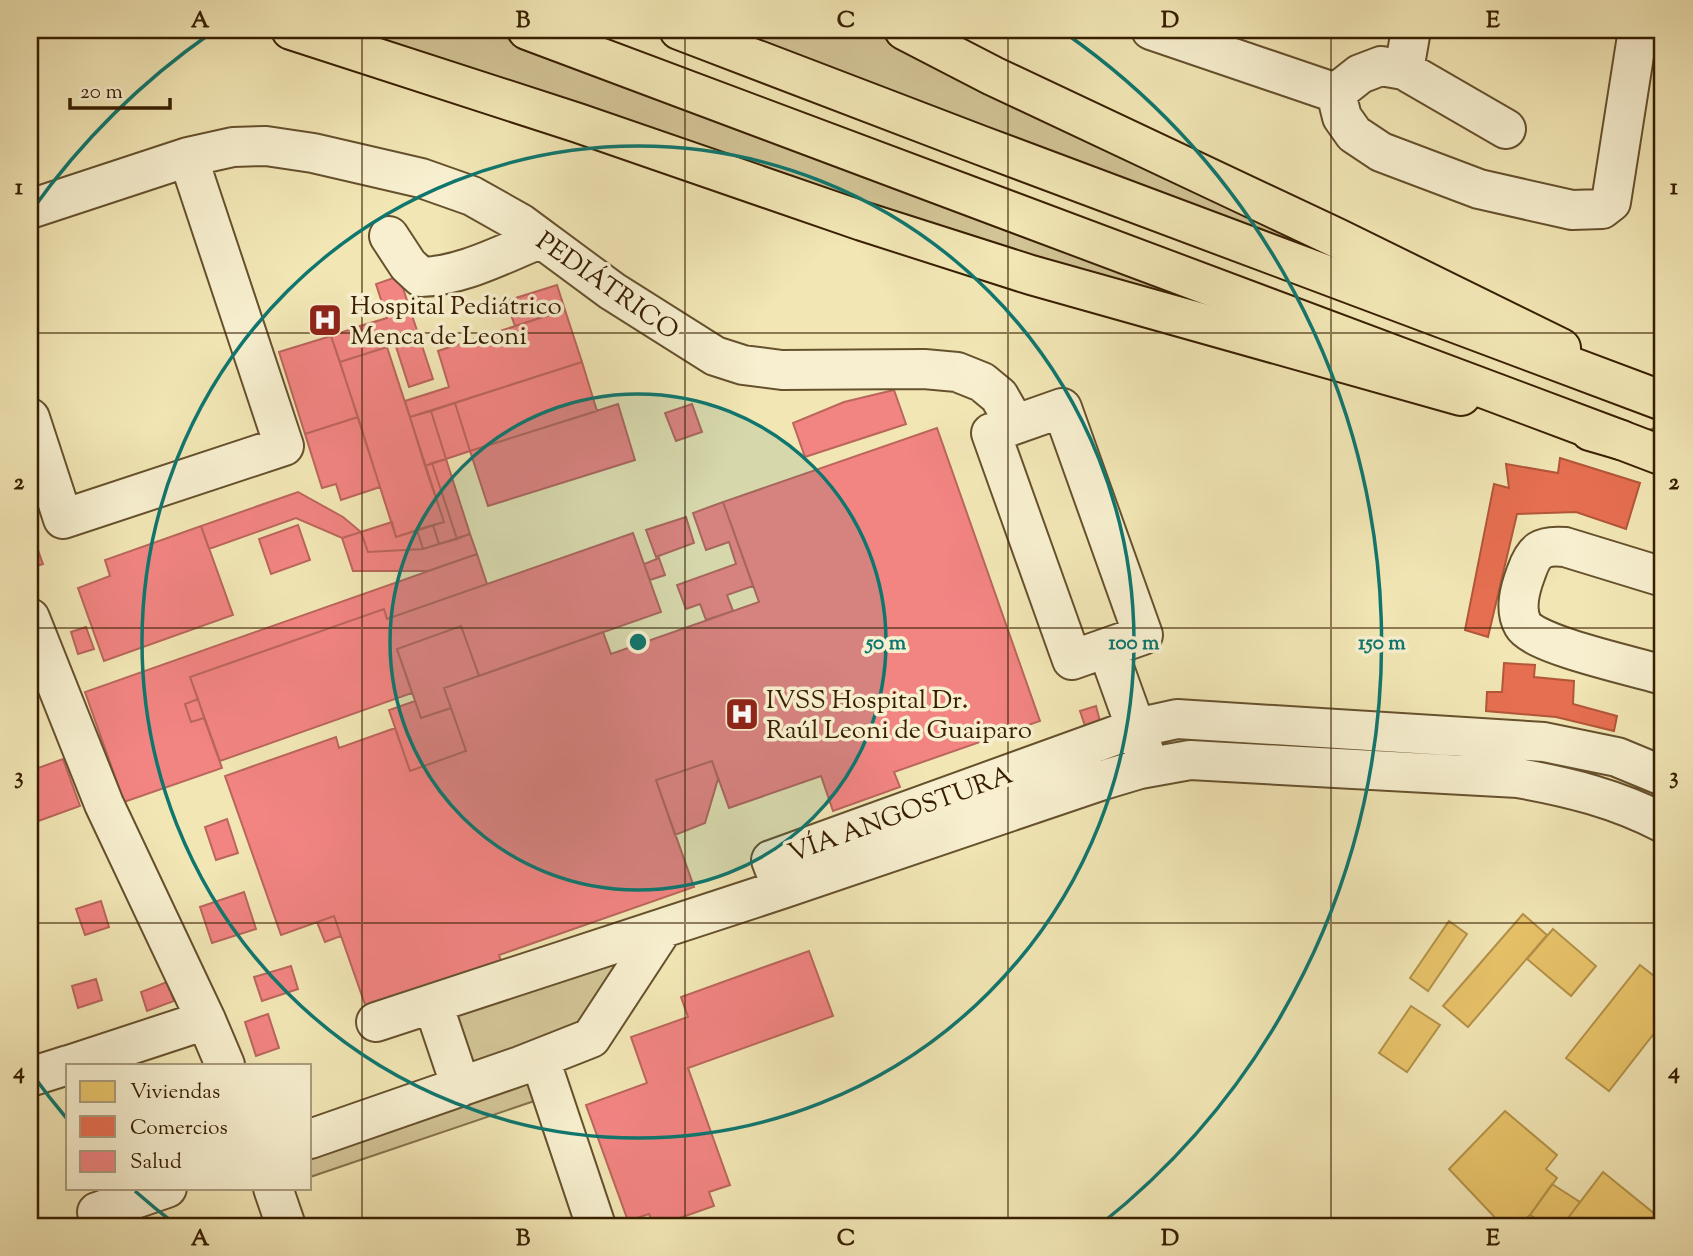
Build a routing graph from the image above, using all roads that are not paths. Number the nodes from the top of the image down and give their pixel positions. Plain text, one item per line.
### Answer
1 (291, 30) edge
2 (527, 30) edge
3 (679, 30) edge
4 (904, 30) edge
5 (1151, 30) edge
6 (1411, 30) edge
7 (1638, 30) edge
8 (1404, 70) junction
9 (1336, 93) junction
10 (1506, 129) dead end
11 (188, 157) junction
12 (30, 209) edge
13 (388, 236) dead end
14 (540, 239) junction
15 (1663, 400) edge
16 (30, 418) edge
17 (1015, 425) junction
18 (1621, 440) junction
19 (1663, 456) edge
20 (1663, 577) edge
21 (30, 618) edge
22 (1107, 648) junction
23 (1663, 675) edge
24 (1136, 728) junction
25 (1544, 742) junction
26 (1151, 767) junction
27 (1663, 776) edge
28 (1518, 778) junction
29 (1663, 823) edge
30 (782, 889) junction
31 (663, 928) junction
32 (433, 1004) junction
33 (206, 1020) junction
34 (376, 1022) dead end
35 (140, 1054) edge
36 (540, 1059) junction
37 (75, 1064) edge
38 (225, 1064) edge
39 (66, 1066) edge
40 (30, 1077) edge
41 (461, 1087) junction
42 (312, 1138) edge
43 (163, 1190) edge
44 (274, 1190) edge
45 (100, 1219) edge
46 (286, 1226) edge
47 (596, 1226) edge

1 - 18 main road
2 - 18 main road
3 - 15 main road
4 - 15 main road
5 - 9 street
6 - 8 street
7 - 9 street
8 - 9 street
8 - 10 street
11 - 12 street, PEDIÁTRICO
11 - 14 street, PEDIÁTRICO
11 - 16 street
13 - 14 street
14 - 17 street, PEDIÁTRICO
17 - 22 street
17 - 22 street
18 - 19 main road
20 - 23 street
21 - 33 street
22 - 24 street
24 - 25 street, VÍA ANGOSTURA
24 - 26 street
24 - 30 street, VÍA ANGOSTURA
25 - 27 street, VÍA ANGOSTURA
25 - 28 street
26 - 28 street, VÍA ANGOSTURA
26 - 30 street, VÍA ANGOSTURA
28 - 29 street, VÍA ANGOSTURA
30 - 31 street
31 - 32 street
31 - 36 street
32 - 34 street
32 - 41 street
33 - 35 street
33 - 38 street
35 - 37 street
36 - 41 street
36 - 47 street
39 - 40 street
41 - 42 street
43 - 45 street
44 - 46 street

